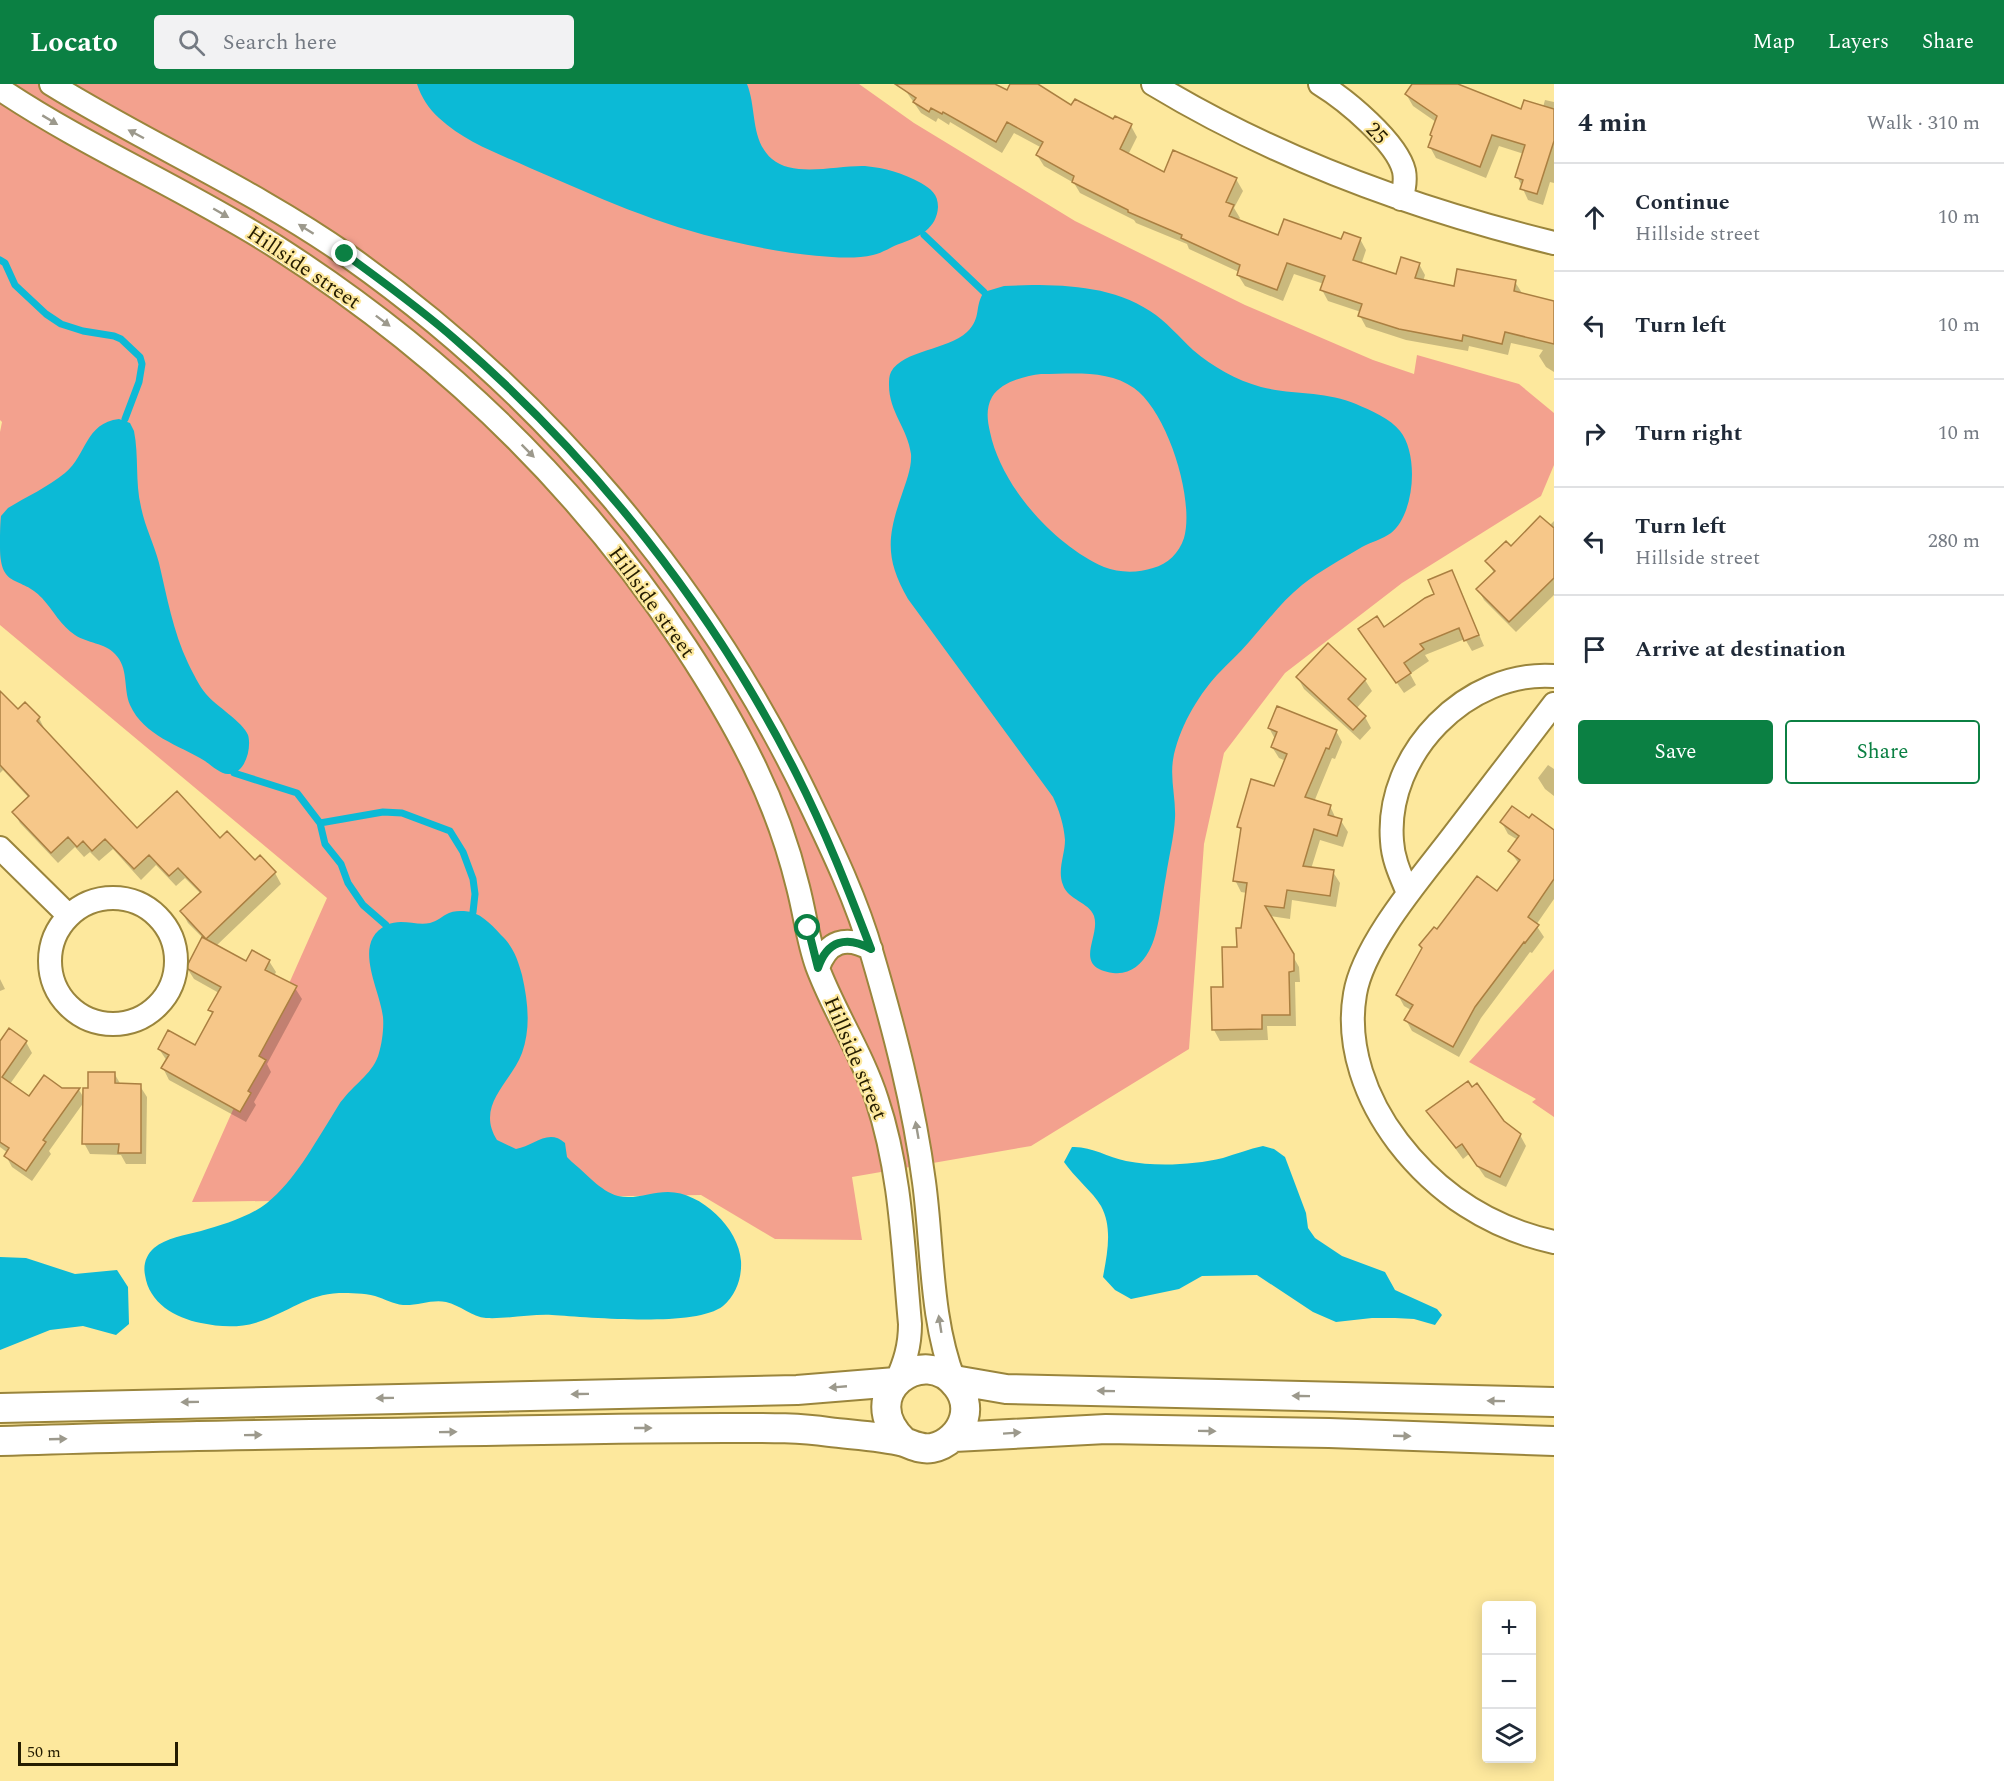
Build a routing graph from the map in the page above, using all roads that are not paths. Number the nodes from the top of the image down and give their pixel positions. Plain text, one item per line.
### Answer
1 (51, 84) edge
2 (1320, 84) edge
3 (1169, 87) edge
4 (0, 89) edge
5 (1401, 199) junction
6 (1554, 243) edge
7 (1554, 676) edge
8 (1554, 704) edge
9 (0, 848) edge
10 (1408, 893) junction
11 (68, 915) junction
12 (871, 949) junction
13 (818, 968) junction
14 (1554, 1242) edge
15 (954, 1380) junction
16 (896, 1382) junction
17 (1554, 1402) edge
18 (0, 1408) edge
19 (954, 1437) junction
20 (0, 1441) edge
21 (1554, 1441) edge
22 (904, 1442) junction

12 -> 1 street, Hillside street
2 - 5 street, 25
3 - 5 street
4 -> 13 street, Hillside street
5 - 6 street
7 - 10 street
8 - 10 street
9 - 11 street
10 - 14 street
11 - 11 street
12 - 13 street
15 -> 12 street, Hillside street
13 - 16 street, Hillside street
15 - 16 street
17 -> 15 street
15 - 19 street
16 -> 18 street
16 - 22 street
19 -> 21 street
19 - 22 street
20 -> 22 street

